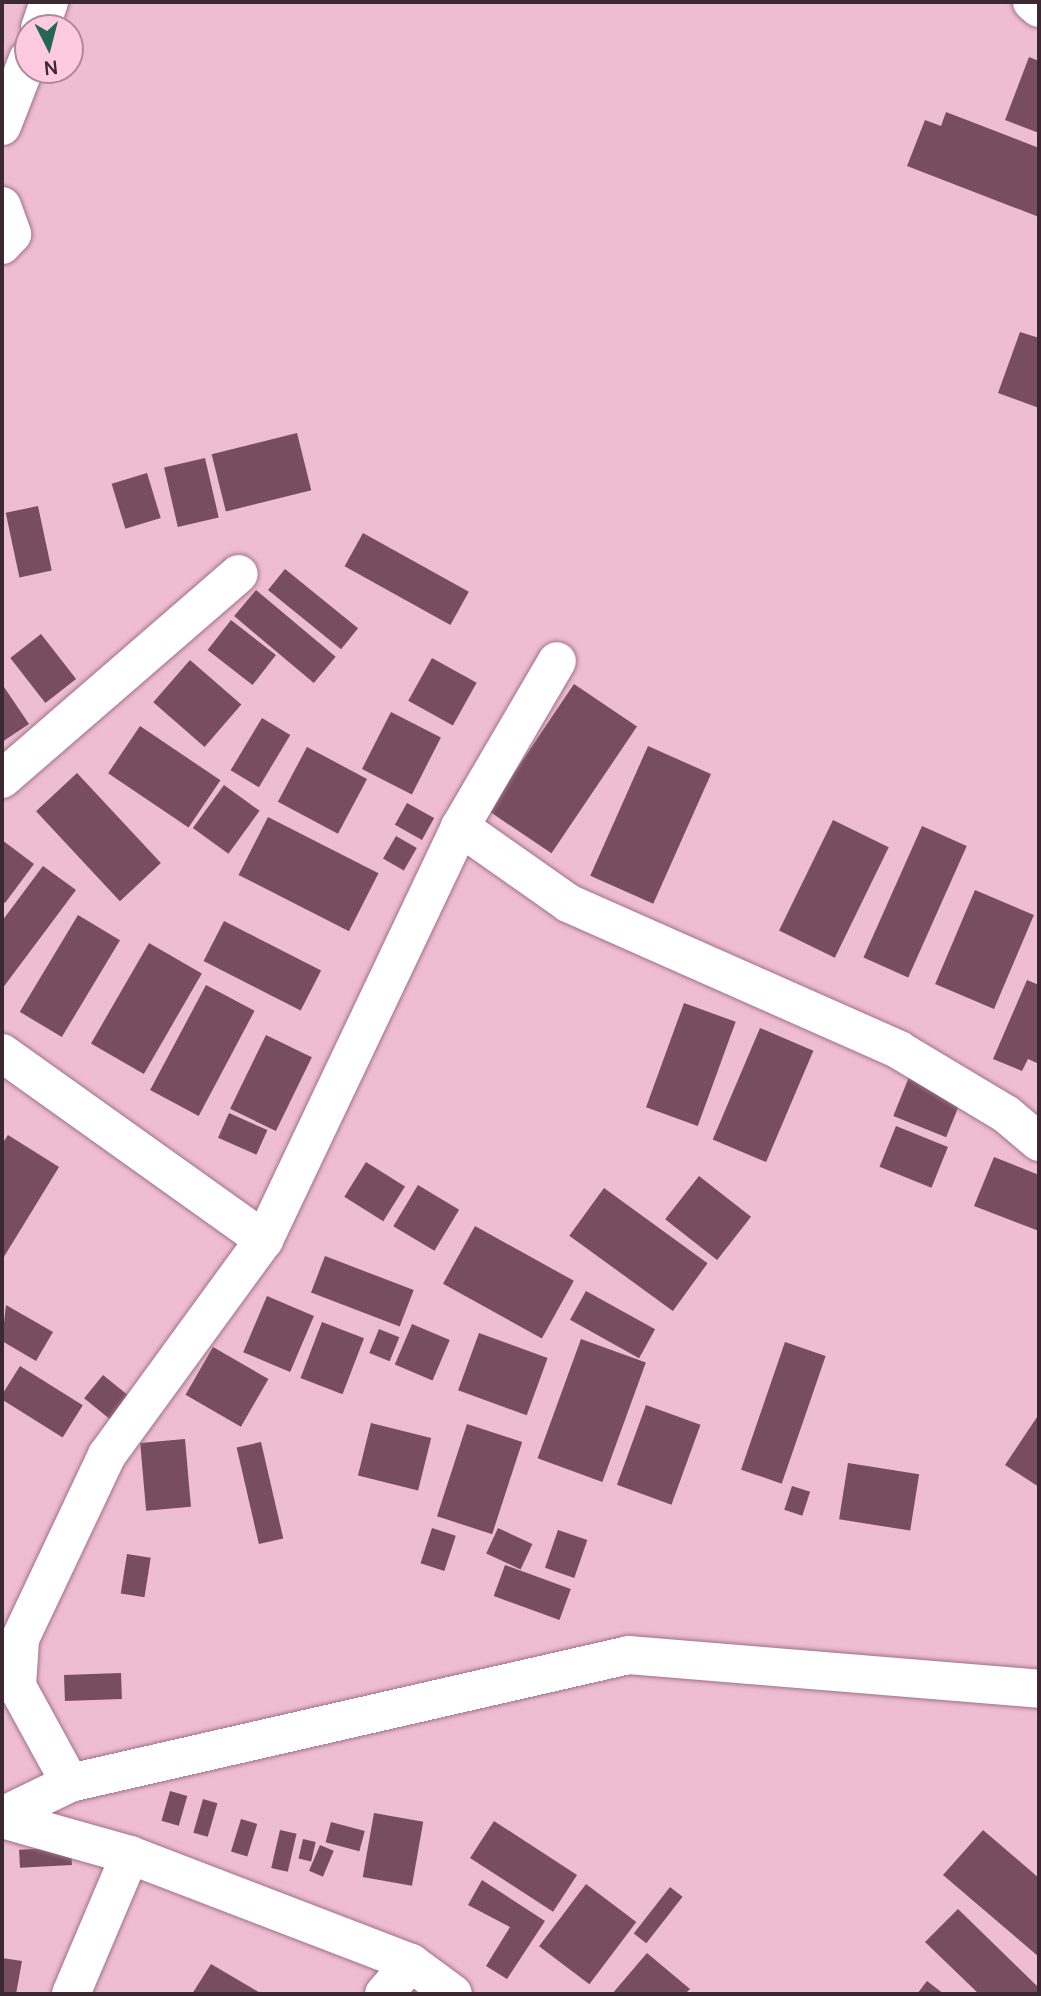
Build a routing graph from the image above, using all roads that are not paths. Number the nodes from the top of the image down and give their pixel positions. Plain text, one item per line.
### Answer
1 (1032, 2) edge
2 (1039, 8) edge
3 (18, 84) edge
4 (2, 127) edge
5 (2, 206) edge
6 (2, 245) edge
7 (239, 574) dead end
8 (557, 661) dead end
9 (2, 779) edge
10 (460, 827) junction
11 (2, 1053) edge
12 (1039, 1142) edge
13 (264, 1240) junction
14 (1039, 1689) edge
15 (70, 1783) junction
16 (2, 1818) edge
17 (130, 1855) junction
18 (411, 1963) junction
19 (71, 1994) edge
20 (384, 1994) edge
21 (453, 1994) edge

1 - 2 street
3 - 4 street
5 - 6 street
7 - 9 street
8 - 10 street
10 - 12 street
10 - 13 street
11 - 13 street
13 - 15 street
14 - 15 street
15 - 16 street
16 - 17 street
17 - 18 street
17 - 19 street
18 - 20 street
18 - 21 street

